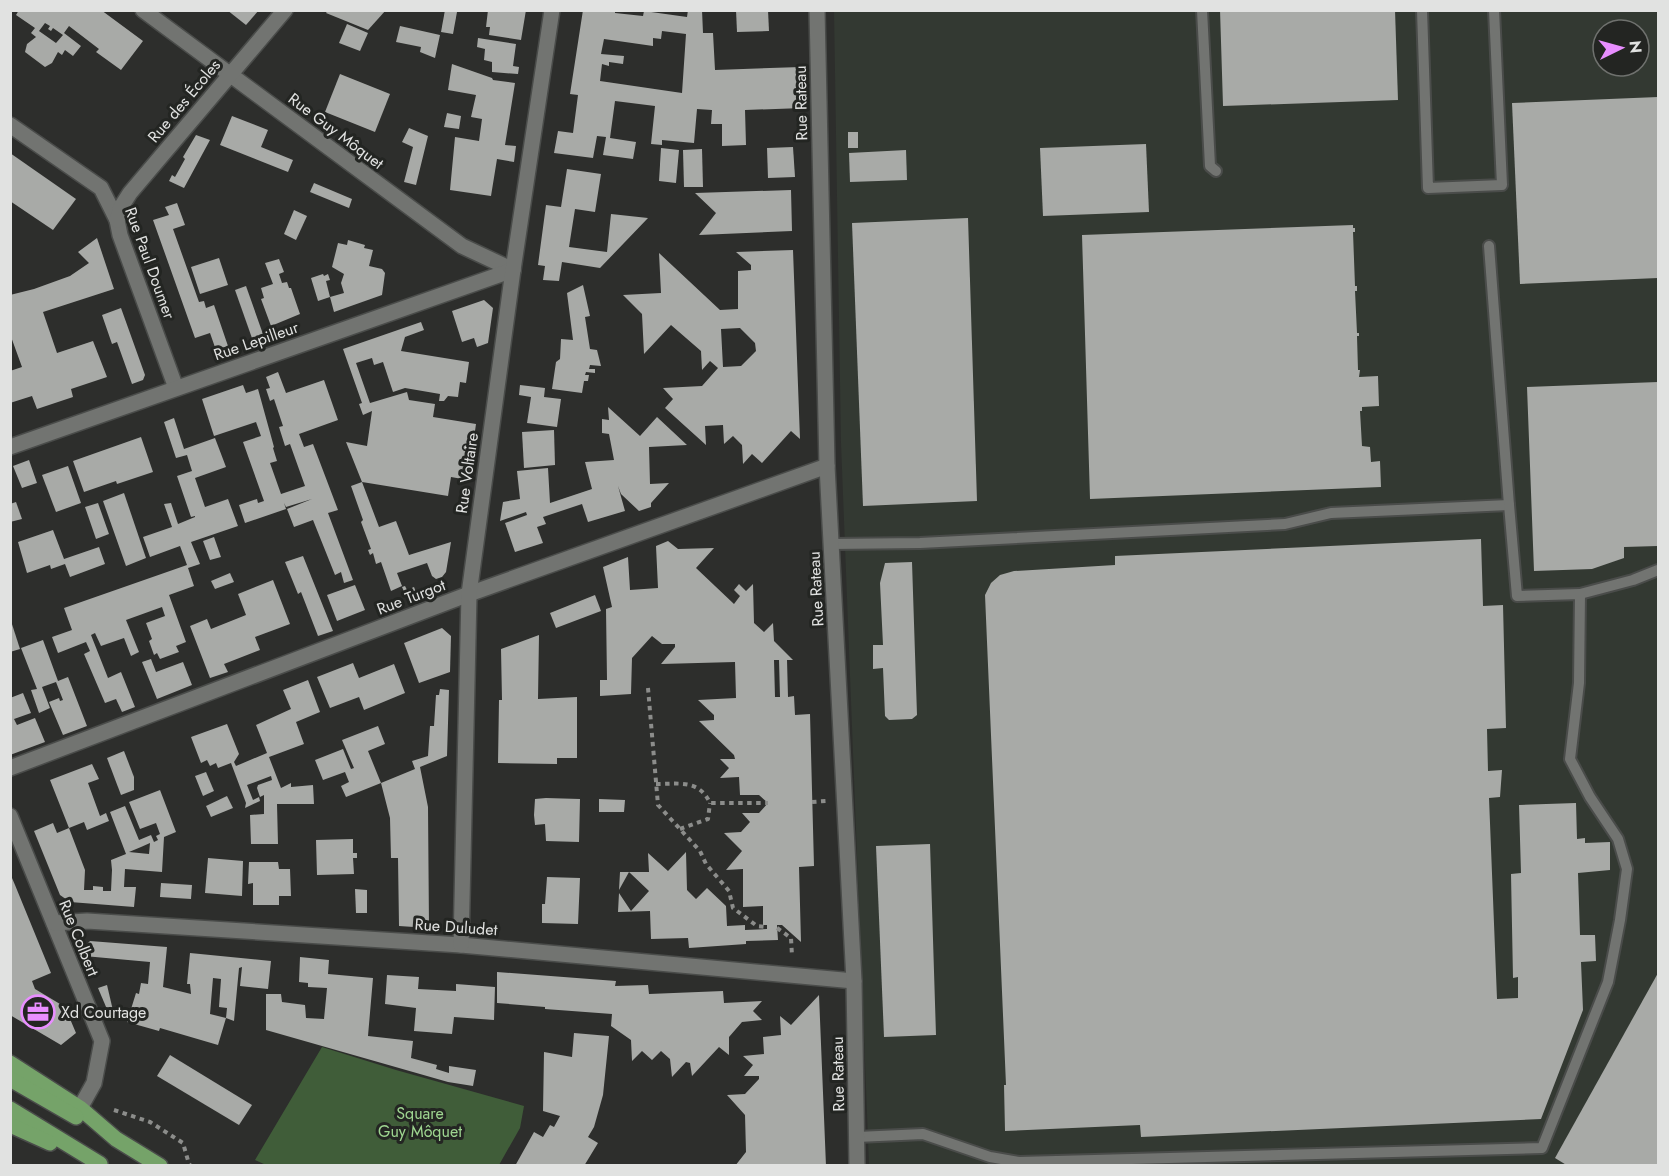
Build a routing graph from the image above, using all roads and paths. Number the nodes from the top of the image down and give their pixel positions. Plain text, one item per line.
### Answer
1 (143, 10) edge
2 (285, 10) edge
3 (552, 10) edge
4 (817, 10) edge
5 (1202, 10) edge
6 (1422, 10) edge
7 (1494, 10) edge
8 (230, 74) junction
9 (10, 125) edge
10 (1216, 171) dead end
11 (117, 220) junction
12 (1489, 246) dead end
13 (513, 270) junction
14 (176, 388) junction
15 (10, 447) edge
16 (827, 466) junction
17 (1509, 505) junction
18 (831, 544) junction
19 (1659, 570) edge
20 (469, 594) junction
21 (1580, 594) junction
22 (648, 688) dead end
23 (10, 768) edge
24 (656, 784) junction
25 (710, 803) junction
26 (768, 803) dead end
27 (10, 816) edge
28 (680, 829) junction
29 (54, 923) junction
30 (767, 927) dead end
31 (777, 928) dead end
32 (461, 945) junction
33 (792, 974) junction
34 (854, 981) junction
35 (10, 1063) edge
36 (10, 1079) edge
37 (80, 1108) junction
38 (10, 1109) edge
39 (113, 1110) dead end
40 (10, 1125) edge
41 (857, 1137) junction
42 (116, 1139) junction
43 (101, 1165) edge
44 (160, 1166) edge
45 (191, 1166) edge
46 (857, 1166) edge

1 - 8 street, Rue Guy Môquet
2 - 8 street, Rue des Écoles
3 - 13 street, Rue Voltaire
4 - 16 street, Rue Rateau
5 - 10 lane
6 - 7 lane
8 - 11 street, Rue des Écoles
8 - 13 street, Rue Guy Môquet
9 - 11 street, Rue Paul Doumer
11 - 14 street, Rue Paul Doumer
12 - 17 lane
13 - 14 street, Rue Lepilleur
13 - 20 street, Rue Voltaire
14 - 15 street, Rue Lepilleur
16 - 18 street, Rue Rateau
16 - 20 street, Rue Turgot
17 - 18 lane
17 - 21 lane
18 - 34 street, Rue Rateau
19 - 21 lane
20 - 23 street, Rue Turgot
20 - 32 street, Rue Voltaire
21 - 41 lane
22 - 24 path
24 - 25 path
24 - 28 path
25 - 26 path
25 - 28 path
27 - 29 street, Rue Colbert
28 - 30 path
29 - 32 street, Rue Duludet
29 - 37 street, Rue Colbert
31 - 33 path
32 - 33 street, Rue Duludet
33 - 34 street, Rue Duludet
34 - 41 street, Rue Rateau
35 - 37 main road
36 - 42 main road
37 - 42 main road
38 - 43 main road
39 - 45 path
40 - 43 main road
41 - 46 street, Rue Rateau
42 - 44 main road

